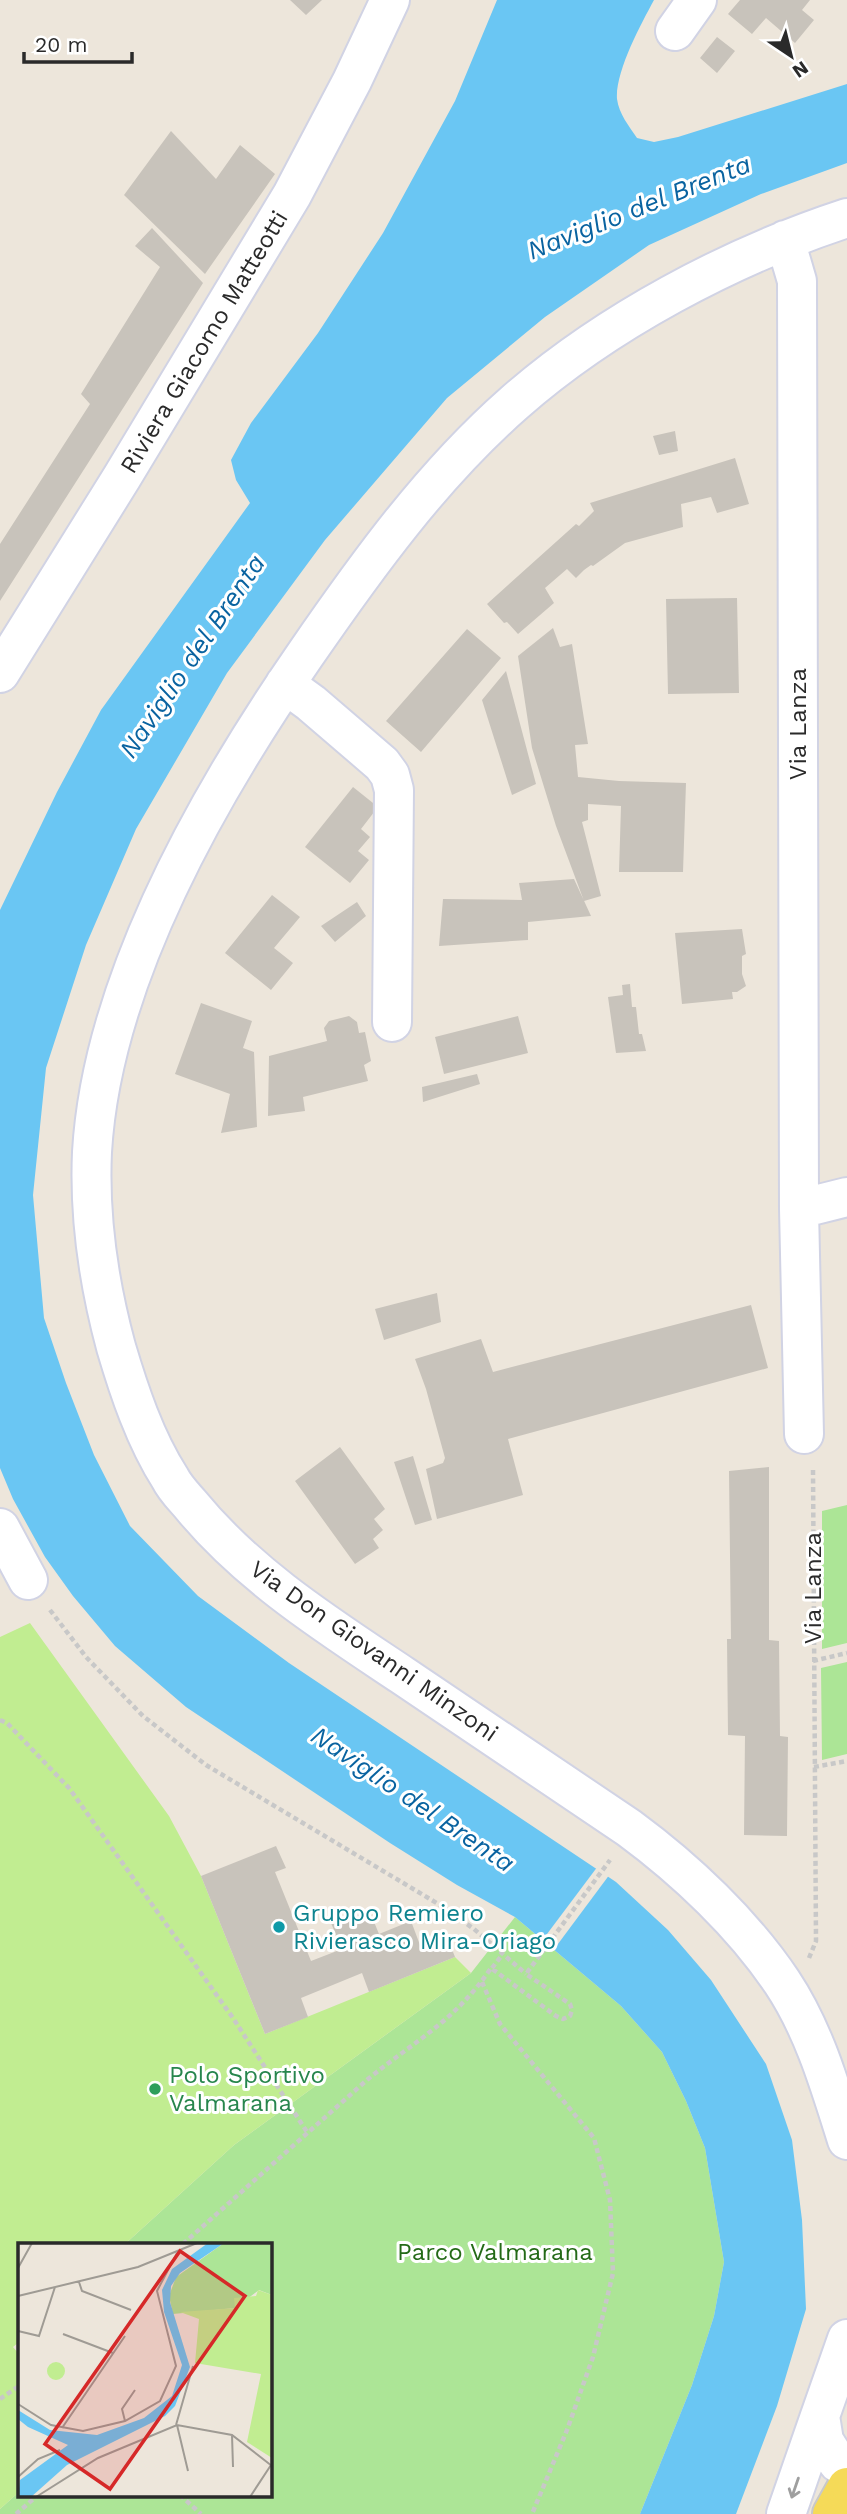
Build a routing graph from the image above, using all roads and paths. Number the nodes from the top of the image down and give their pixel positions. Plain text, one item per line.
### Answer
1 (390, 0) edge
2 (697, 0) edge
3 (675, 31) dead end
4 (847, 218) edge
5 (785, 240) junction
6 (0, 673) edge
7 (285, 684) junction
8 (392, 1022) dead end
9 (847, 1197) edge
10 (799, 1209) junction
11 (803, 1434) joint
12 (0, 1528) edge
13 (28, 1580) joint
14 (847, 1653) edge
15 (813, 1661) junction
16 (0, 1720) edge
17 (847, 1761) edge
18 (814, 1767) junction
19 (606, 1867) dead end
20 (502, 1955) junction
21 (805, 1966) dead end
22 (491, 1968) junction
23 (528, 1972) junction
24 (482, 1982) junction
25 (307, 2132) junction
26 (847, 2140) edge
27 (185, 2243) edge
28 (847, 2342) edge
29 (18, 2387) edge
30 (0, 2399) edge
31 (820, 2416) junction
32 (847, 2468) edge
33 (847, 2487) edge
34 (37, 2496) edge
35 (181, 2496) edge
36 (16, 2514) edge
37 (201, 2514) edge
38 (532, 2514) edge
39 (786, 2514) edge
40 (832, 2514) edge

1 - 6 street, Riviera Giacomo Matteotti
2 - 3 street
4 - 5 street, Via Don Giovanni Minzoni
5 - 7 street, Via Don Giovanni Minzoni
5 - 10 street, Via Lanza
7 - 8 street
7 - 26 street, Via Don Giovanni Minzoni
9 - 10 street
10 - 11 street, Via Lanza
11 - 15 path, Via Lanza
12 - 13 street
13 - 20 path
14 - 15 path
15 - 18 path, Via Lanza
16 - 25 path
17 - 18 path
18 - 21 path, Via Lanza
19 - 23 path
20 - 22 path
20 - 23 path
22 - 23 path
22 - 24 path
24 - 25 path
24 - 38 path
25 - 27 path
28 - 31 street
29 - 30 path
31 - 32 street
31 -> 39 street
33 - 40 main road
34 - 36 path
35 - 37 path

